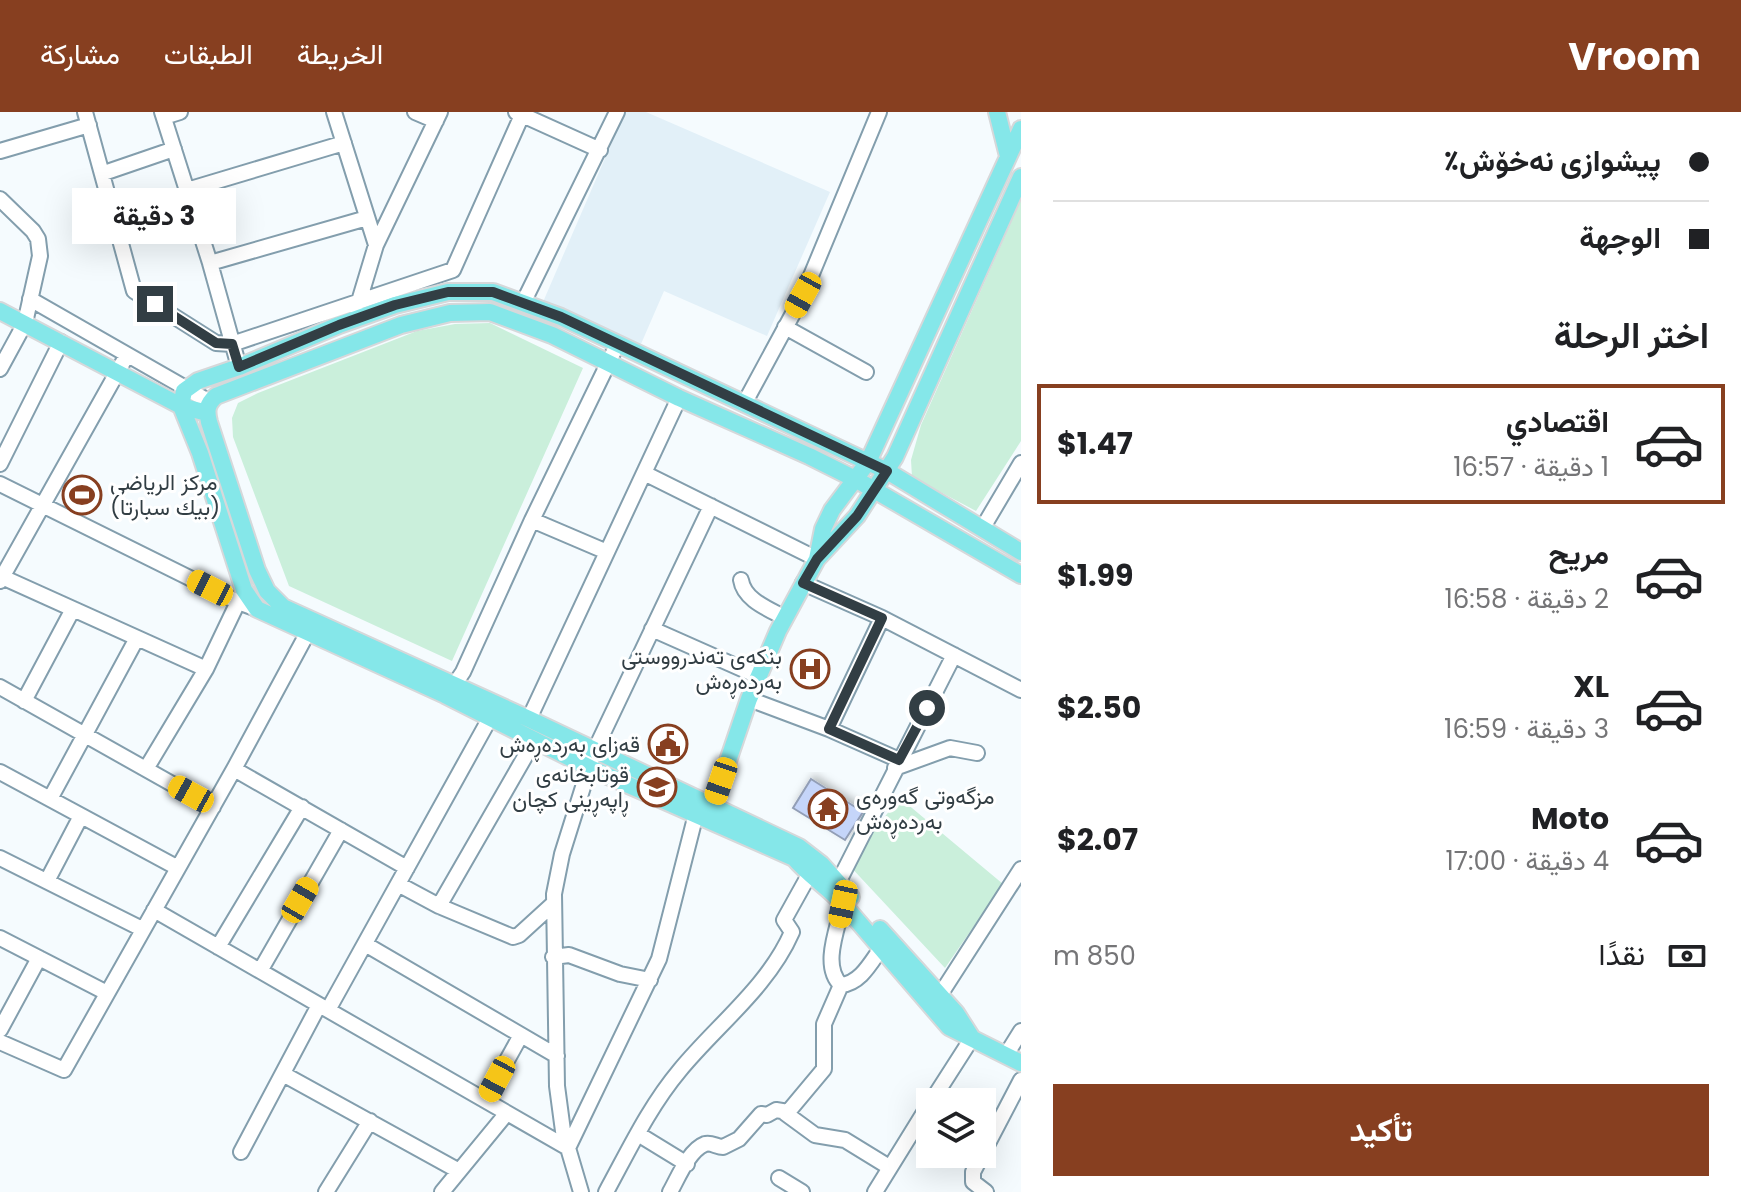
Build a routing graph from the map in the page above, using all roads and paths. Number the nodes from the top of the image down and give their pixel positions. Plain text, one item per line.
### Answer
1 (180, 112) edge
2 (334, 112) edge
3 (415, 112) edge
4 (617, 112) edge
5 (879, 112) edge
6 (997, 112) edge
7 (519, 113) edge
8 (163, 114) edge
9 (438, 116) edge
10 (87, 118) edge
11 (1021, 129) edge
12 (344, 143) junction
13 (174, 149) junction
14 (600, 150) junction
15 (0, 151) edge
16 (1008, 156) junction
17 (104, 173) junction
18 (1021, 177) edge
19 (187, 190) junction
20 (0, 199) edge
21 (367, 218) junction
22 (376, 245) junction
23 (210, 263) junction
24 (30, 299) junction
25 (524, 301) junction
26 (358, 302) junction
27 (0, 311) edge
28 (354, 320) junction
29 (25, 323) junction
30 (785, 327) junction
31 (61, 342) junction
32 (232, 344) junction
33 (617, 345) junction
34 (127, 355) junction
35 (608, 363) junction
36 (239, 367) junction
37 (0, 369) edge
38 (117, 372) junction
39 (866, 372) dead end
40 (186, 388) junction
41 (679, 398) junction
42 (744, 404) junction
43 (181, 406) junction
44 (208, 407) junction
45 (868, 462) junction
46 (1021, 463) edge
47 (0, 464) edge
48 (887, 471) junction
49 (644, 473) junction
50 (857, 480) junction
51 (0, 484) edge
52 (875, 490) junction
53 (43, 505) junction
54 (711, 506) junction
55 (532, 520) junction
56 (982, 529) junction
57 (607, 552) junction
58 (1021, 552) edge
59 (817, 559) junction
60 (1021, 575) edge
61 (1, 579) edge
62 (741, 580) dead end
63 (803, 583) junction
64 (238, 602) junction
65 (73, 609) junction
66 (257, 609) junction
67 (785, 618) junction
68 (882, 618) junction
69 (652, 629) junction
70 (308, 632) junction
71 (137, 638) junction
72 (954, 655) junction
73 (206, 669) junction
74 (758, 676) junction
75 (454, 685) junction
76 (0, 687) edge
77 (1021, 690) edge
78 (749, 699) junction
79 (24, 701) junction
80 (490, 718) junction
81 (529, 719) junction
82 (829, 729) junction
83 (84, 734) junction
84 (534, 741) junction
85 (977, 753) dead end
86 (592, 760) junction
87 (897, 764) junction
88 (146, 769) junction
89 (234, 769) junction
90 (0, 772) edge
91 (50, 799) junction
92 (213, 807) junction
93 (302, 807) junction
94 (704, 811) junction
95 (81, 816) junction
96 (341, 830) junction
97 (0, 858) edge
98 (178, 868) junction
99 (407, 868) junction
100 (1021, 869) edge
101 (809, 875) junction
102 (47, 881) junction
103 (838, 883) junction
104 (398, 884) junction
105 (553, 904) junction
106 (843, 904) junction
107 (439, 906) junction
108 (154, 910) junction
109 (142, 929) junction
110 (0, 938) edge
111 (365, 944) junction
112 (218, 947) junction
113 (882, 947) junction
114 (553, 957) junction
115 (39, 958) junction
116 (260, 971) junction
117 (650, 980) junction
118 (841, 985) junction
119 (107, 993) junction
120 (940, 995) junction
121 (324, 1008) junction
122 (0, 1030) edge
123 (1021, 1031) edge
124 (521, 1035) junction
125 (972, 1038) junction
126 (0, 1042) edge
127 (557, 1056) junction
128 (1014, 1059) edge
129 (283, 1074) junction
130 (1021, 1080) edge
131 (940, 1088) edge
132 (485, 1100) junction
133 (507, 1113) junction
134 (785, 1113) junction
135 (370, 1121) junction
136 (916, 1125) edge
137 (638, 1134) junction
138 (568, 1148) junction
139 (241, 1152) dead end
140 (687, 1164) junction
141 (889, 1167) junction
142 (459, 1171) junction
143 (779, 1178) dead end
144 (326, 1192) edge
145 (442, 1192) edge
146 (581, 1192) edge
147 (606, 1192) edge
148 (670, 1192) edge
149 (802, 1192) edge
150 (875, 1192) edge
151 (986, 1192) edge

1 - 8 street
2 - 12 street
3 - 9 street
4 - 14 street
5 - 30 street
6 - 16 main road
7 - 14 street
7 - 26 street
8 - 13 street
9 - 22 street
10 - 15 street
10 - 17 street
11 - 16 main road
12 - 19 street
12 - 21 street
13 - 17 street
13 - 19 street
14 - 25 street
16 - 45 main road
17 - 32 street
18 - 48 main road
19 - 23 street
20 - 24 street
21 - 22 street
21 - 23 street
22 - 26 street
23 - 32 street
24 - 29 street
24 - 34 street
25 - 28 main road
25 - 33 main road
26 - 28 street
26 - 32 street
27 - 29 main road
28 - 36 main road
29 - 31 main road
29 - 37 street
30 - 39 street
30 - 42 street
31 - 38 main road
31 - 47 street
32 - 36 street
33 - 35 street
33 - 42 main road
34 - 38 street
34 - 40 street
35 - 41 main road
35 - 44 main road
35 - 55 street
36 - 40 main road
38 - 43 main road
38 - 53 street
40 - 43 main road
40 - 44 street
41 - 49 street
41 - 50 main road
42 - 45 main road
43 - 44 main road
43 - 66 main road
44 - 75 main road
45 - 48 main road
45 - 50 main road
46 - 56 street
48 - 52 main road
48 - 56 main road
49 - 54 street
49 - 57 street
50 - 52 main road
50 - 59 main road
51 - 53 street
52 - 59 main road
52 - 60 main road
53 - 61 street
53 - 64 street
54 - 59 street
54 - 69 street
55 - 57 street
55 - 75 street
56 - 58 main road
57 - 81 street
59 - 63 main road
61 - 65 street
62 - 67 street
63 - 67 main road
63 - 68 street
64 - 66 street
64 - 73 street
65 - 71 street
65 - 79 street
66 - 70 main road
67 - 74 main road
68 - 72 street
68 - 82 street
69 - 74 street
69 - 86 street
70 - 80 main road
70 - 89 street
71 - 73 street
71 - 83 street
72 - 77 street
72 - 87 street
73 - 88 street
74 - 78 main road
75 - 81 main road
76 - 79 street
78 - 82 street
78 - 94 main road
79 - 83 street
80 - 84 main road
80 - 99 street
81 - 86 main road
82 - 87 street
83 - 88 street
83 - 91 street
84 - 86 main road
84 - 107 street
85 - 87 street
86 - 94 main road
86 - 105 street
87 - 103 street
88 - 92 street
89 - 92 street
89 - 93 street
90 - 91 street
91 - 95 street
92 - 98 street
93 - 96 street
93 - 112 street
94 - 101 main road
94 - 103 main road
94 - 117 street
95 - 98 street
95 - 102 street
96 - 99 street
96 - 116 street
97 - 102 street
98 - 108 street
99 - 104 street
100 - 120 street
101 - 106 main road
101 - 137 street
102 - 109 street
103 - 120 main road
104 - 107 street
104 - 111 street
105 - 107 street
105 - 114 street
106 - 113 main road
106 - 118 street
108 - 109 street
108 - 112 street
109 - 119 street
110 - 115 street
111 - 121 street
111 - 124 street
112 - 116 street
113 - 118 street
113 - 125 main road
114 - 117 street
114 - 127 street
115 - 119 street
115 - 122 street
116 - 121 street
117 - 138 street
118 - 134 street
119 - 126 street
120 - 125 main road
121 - 129 street
121 - 132 street
123 - 128 street
124 - 127 street
124 - 132 street
125 - 128 main road
125 - 131 street
127 - 138 street
129 - 135 street
129 - 139 street
130 - 151 street
132 - 133 street
133 - 138 street
133 - 142 street
134 - 140 street
134 - 141 street
135 - 142 street
135 - 144 street
136 - 141 street
137 - 140 street
137 - 147 street
138 - 146 street
140 - 148 street
141 - 150 street
142 - 145 street
143 - 149 street

